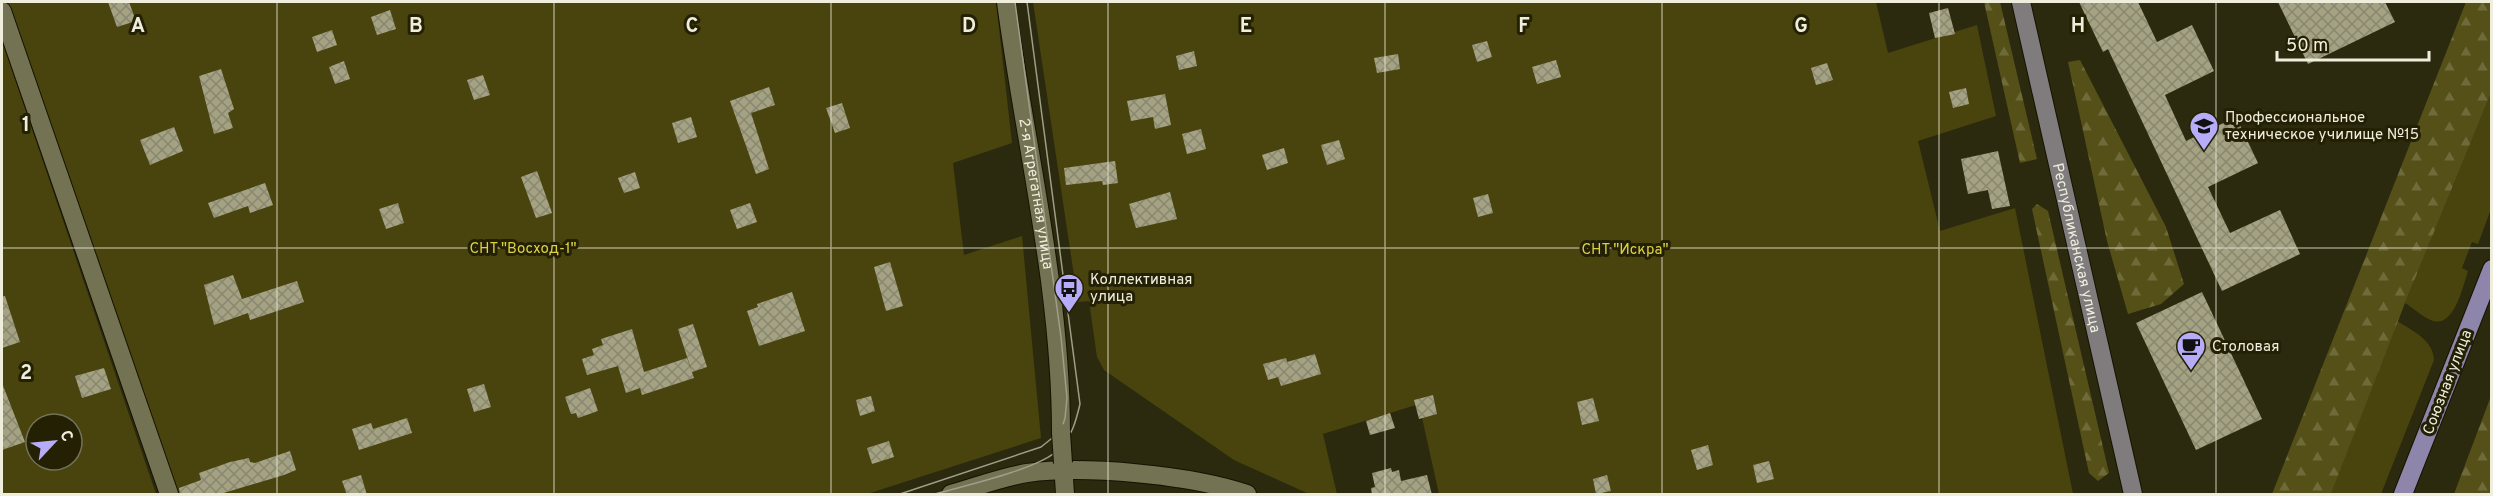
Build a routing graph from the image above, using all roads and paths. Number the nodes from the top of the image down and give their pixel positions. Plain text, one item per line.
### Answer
1 (1006, 2) edge
2 (2021, 2) edge
3 (2, 11) edge
4 (2492, 269) edge
5 (1063, 467) junction
6 (169, 495) edge
7 (951, 495) edge
8 (1065, 495) edge
9 (1246, 495) edge
10 (2133, 495) edge
11 (2403, 495) edge

1 - 5 street, 2-я Агрегатная улица, bridge
2 - 10 main road, Республиканская улица
3 - 6 street
4 - 11 main road, Союзная улица
5 - 7 street
5 - 8 street, 2-я Агрегатная улица
5 - 9 street

